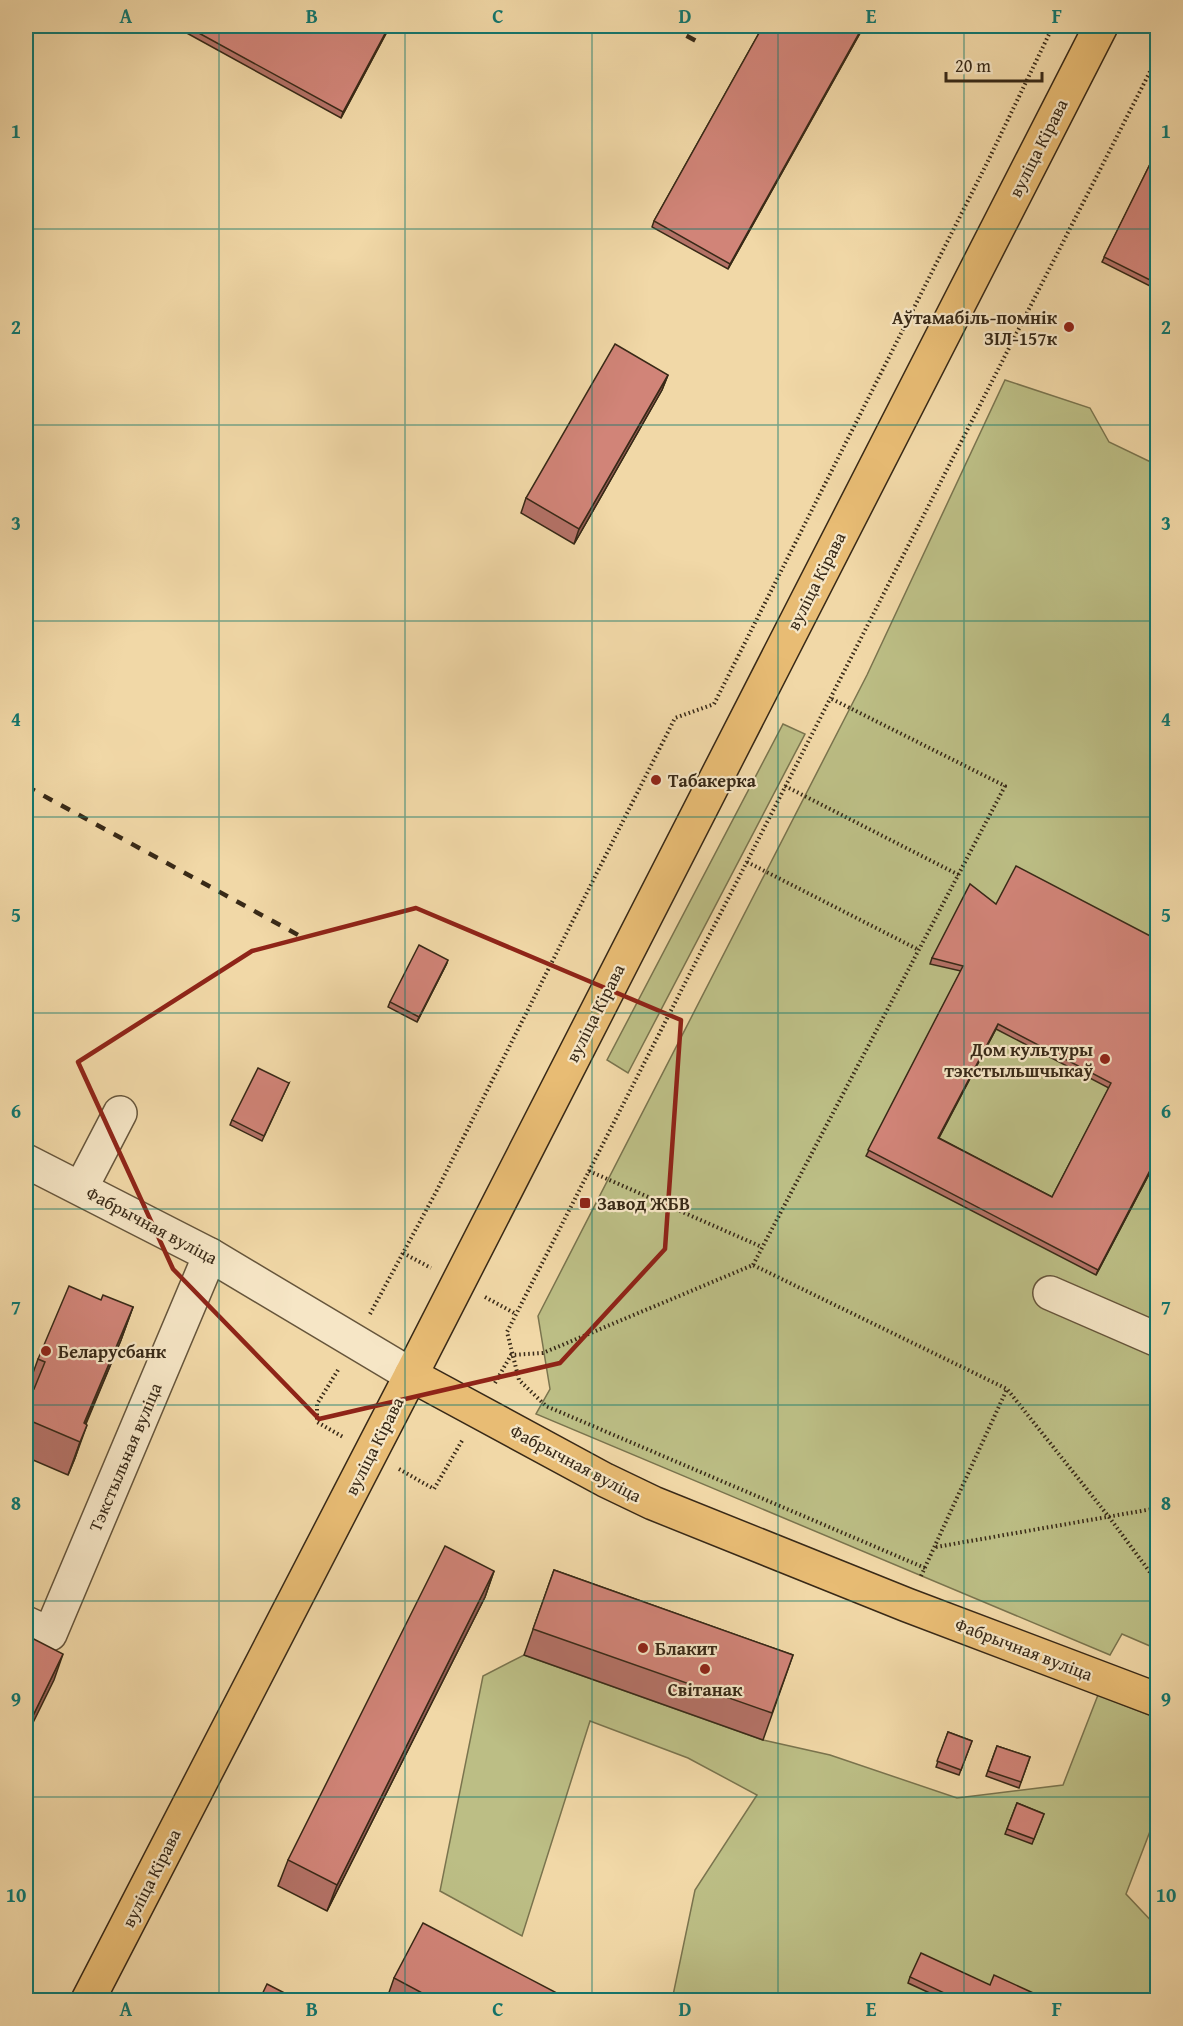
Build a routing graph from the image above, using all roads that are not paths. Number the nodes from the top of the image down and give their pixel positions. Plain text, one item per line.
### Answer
1 (1101, 26) edge
2 (120, 1113) dead end
3 (26, 1161) edge
4 (81, 1188) junction
5 (210, 1255) junction
6 (1050, 1293) dead end
7 (1158, 1340) edge
8 (411, 1375) junction
9 (26, 1623) edge
10 (1158, 1700) edge
11 (88, 2001) edge

1 - 8 main road, вуліца Кірава
2 - 4 street
3 - 4 street, Фабрычная вуліца
4 - 5 street, Фабрычная вуліца
5 - 8 street, Фабрычная вуліца
5 - 9 street, Тэкстыльная вуліца
6 - 7 street
8 - 10 main road, Фабрычная вуліца
8 - 11 main road, вуліца Кірава

